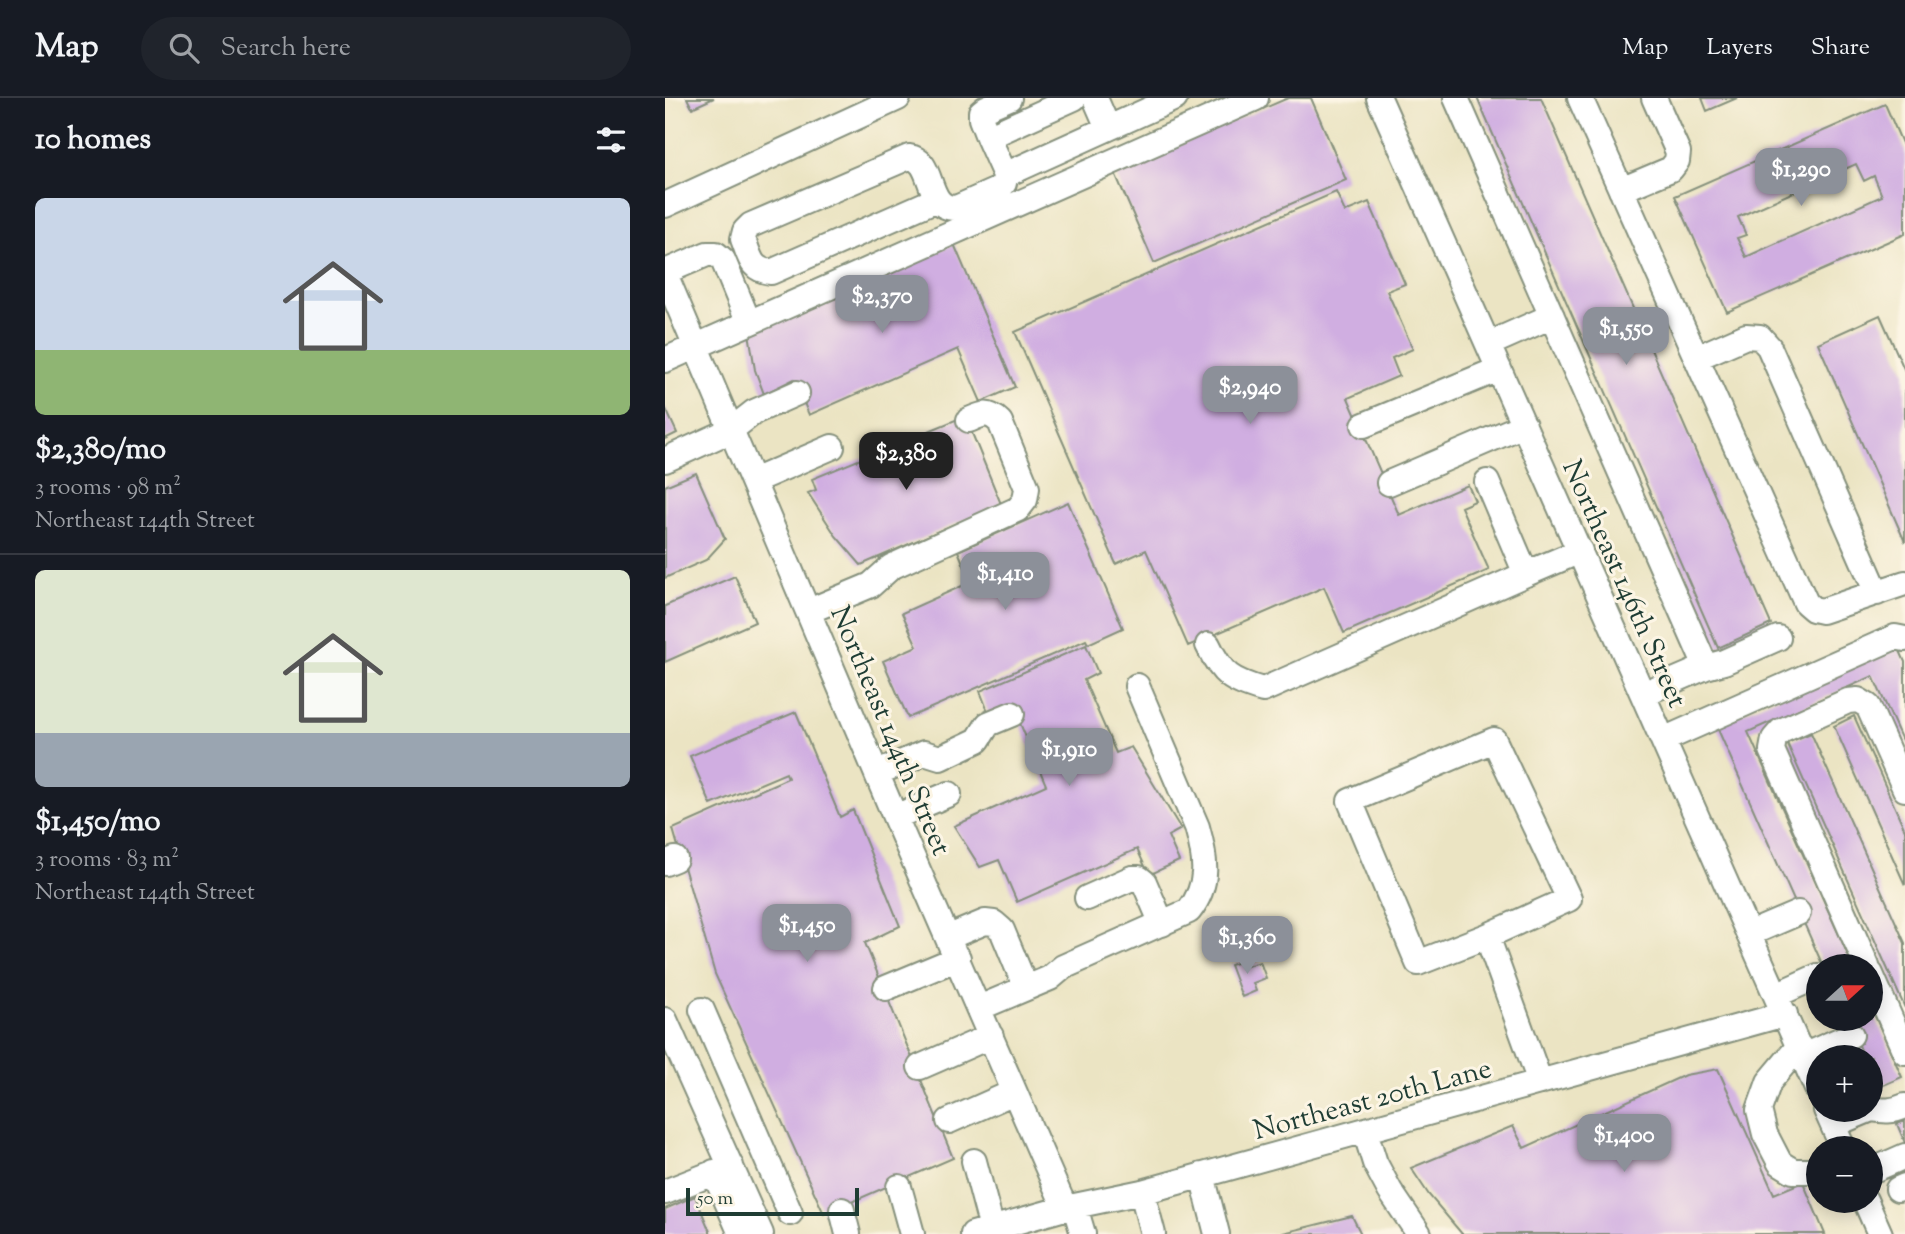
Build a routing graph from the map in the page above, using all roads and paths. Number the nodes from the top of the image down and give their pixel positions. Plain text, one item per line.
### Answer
1 (898, 98) edge
2 (1009, 98) edge
3 (1074, 98) edge
4 (1095, 98) edge
5 (1175, 98) edge
6 (1256, 98) edge
7 (1457, 98) edge
8 (1580, 98) edge
9 (1654, 98) edge
10 (1388, 101) edge
11 (1108, 128) junction
12 (988, 137) junction
13 (1005, 175) junction
14 (1621, 190) junction
15 (937, 198) junction
16 (665, 205) edge
17 (981, 208) junction
18 (665, 273) edge
19 (1552, 316) junction
20 (749, 323) junction
21 (1489, 344) junction
22 (695, 346) junction
23 (1696, 358) junction
24 (665, 360) edge
25 (1499, 369) junction
26 (797, 393) dead end
27 (969, 420) dead end
28 (1364, 425) dead end
29 (1524, 425) junction
30 (731, 430) junction
31 (832, 447) dead end
32 (665, 460) edge
33 (753, 481) junction
34 (1487, 482) dead end
35 (1389, 483) dead end
36 (1580, 551) junction
37 (1526, 575) junction
38 (1905, 583) edge
39 (1877, 593) junction
40 (809, 611) junction
41 (1777, 638) dead end
42 (1905, 639) edge
43 (1208, 645) dead end
44 (1706, 667) junction
45 (1136, 686) dead end
46 (1643, 694) junction
47 (1012, 714) dead end
48 (1663, 740) junction
49 (877, 774) junction
50 (1905, 789) edge
51 (949, 794) dead end
52 (895, 817) junction
53 (1087, 898) dead end
54 (1798, 913) dead end
55 (1162, 924) junction
56 (1749, 934) junction
57 (1487, 936) junction
58 (953, 947) junction
59 (1862, 954) edge
60 (1806, 985) edge
61 (886, 988) dead end
62 (1026, 988) junction
63 (1883, 1002) edge
64 (1780, 1004) junction
65 (979, 1007) junction
66 (702, 1010) dead end
67 (665, 1020) edge
68 (1851, 1035) dead end
69 (991, 1036) junction
70 (1801, 1051) junction
71 (1905, 1052) edge
72 (1806, 1063) edge
73 (920, 1067) dead end
74 (1540, 1082) junction
75 (1014, 1092) junction
76 (1905, 1106) edge
77 (1883, 1112) edge
78 (750, 1121) junction
79 (949, 1121) dead end
80 (1365, 1131) junction
81 (717, 1135) junction
82 (1905, 1156) edge
83 (974, 1161) dead end
84 (1883, 1166) edge
85 (722, 1169) junction
86 (1806, 1170) edge
87 (1202, 1175) junction
88 (899, 1186) dead end
89 (665, 1192) edge
90 (1142, 1192) junction
91 (1070, 1207) junction
92 (790, 1213) dead end
93 (1871, 1213) edge
94 (998, 1230) edge
95 (741, 1234) edge
96 (761, 1234) edge
97 (912, 1234) edge
98 (1083, 1234) edge
99 (1153, 1234) edge
100 (1217, 1234) edge
101 (1419, 1234) edge
102 (1880, 1234) edge

1 - 16 street
2 - 12 street
3 - 12 street
4 - 11 street
5 - 11 street
6 - 17 street
7 - 19 street
8 - 14 street
9 - 14 street
10 - 21 street, Northeast 146th Street
11 - 13 street
12 - 13 street
13 - 17 street
14 - 23 street
15 - 15 street
15 - 17 street
17 - 20 street
18 - 20 street
18 - 22 street, Northeast 144th Street
19 - 21 street
19 - 44 street
20 - 22 street
21 - 25 street, Northeast 146th Street
22 - 24 street
22 - 30 street, Northeast 144th Street
23 - 39 street
23 - 39 street
25 - 28 street
25 - 29 street, Northeast 146th Street
26 - 30 street
27 - 40 street
29 - 35 street
29 - 36 street, Northeast 146th Street
30 - 32 street
30 - 33 street, Northeast 144th Street
31 - 33 street
33 - 40 street, Northeast 144th Street
34 - 37 street
36 - 37 street
36 - 46 street, Northeast 146th Street
37 - 43 street
38 - 39 street
40 - 49 street, Northeast 144th Street
41 - 44 street
42 - 48 street
44 - 46 street
45 - 55 street
46 - 48 street, Northeast 146th Street
47 - 49 street
48 - 56 street, Northeast 146th Street
49 - 52 street, Northeast 144th Street
50 - 59 street
51 - 52 street
52 - 58 street, Northeast 144th Street
53 - 55 street
54 - 56 street
55 - 62 street
56 - 64 street, Northeast 146th Street
57 - 57 street
57 - 74 street
58 - 61 street
58 - 62 street
58 - 65 street, Northeast 144th Street
60 - 64 street, Northeast 20th Lane
62 - 65 street
63 - 71 street
64 - 70 street, Northeast 146th Street
64 - 74 street, Northeast 20th Lane
65 - 69 street, Northeast 144th Street
66 - 78 street
67 - 81 street
68 - 70 street
69 - 73 street
69 - 75 street, Northeast 144th Street
70 - 72 street, Northeast 146th Street
70 - 86 street
74 - 80 street, Northeast 20th Lane
75 - 79 street
75 - 91 street, Northeast 144th Street
76 - 77 street
78 - 81 street
78 - 92 street
80 - 87 street, Northeast 20th Lane
80 - 101 street
81 - 85 street
82 - 84 street
83 - 94 street
85 - 89 street
85 - 95 street
85 - 96 street
87 - 90 street, Northeast 20th Lane
87 - 100 street
88 - 97 street
90 - 91 street, Northeast 20th Lane
90 - 99 street
91 - 94 street, Northeast 20th Lane
91 - 98 street, Northeast 144th Street
93 - 102 street

